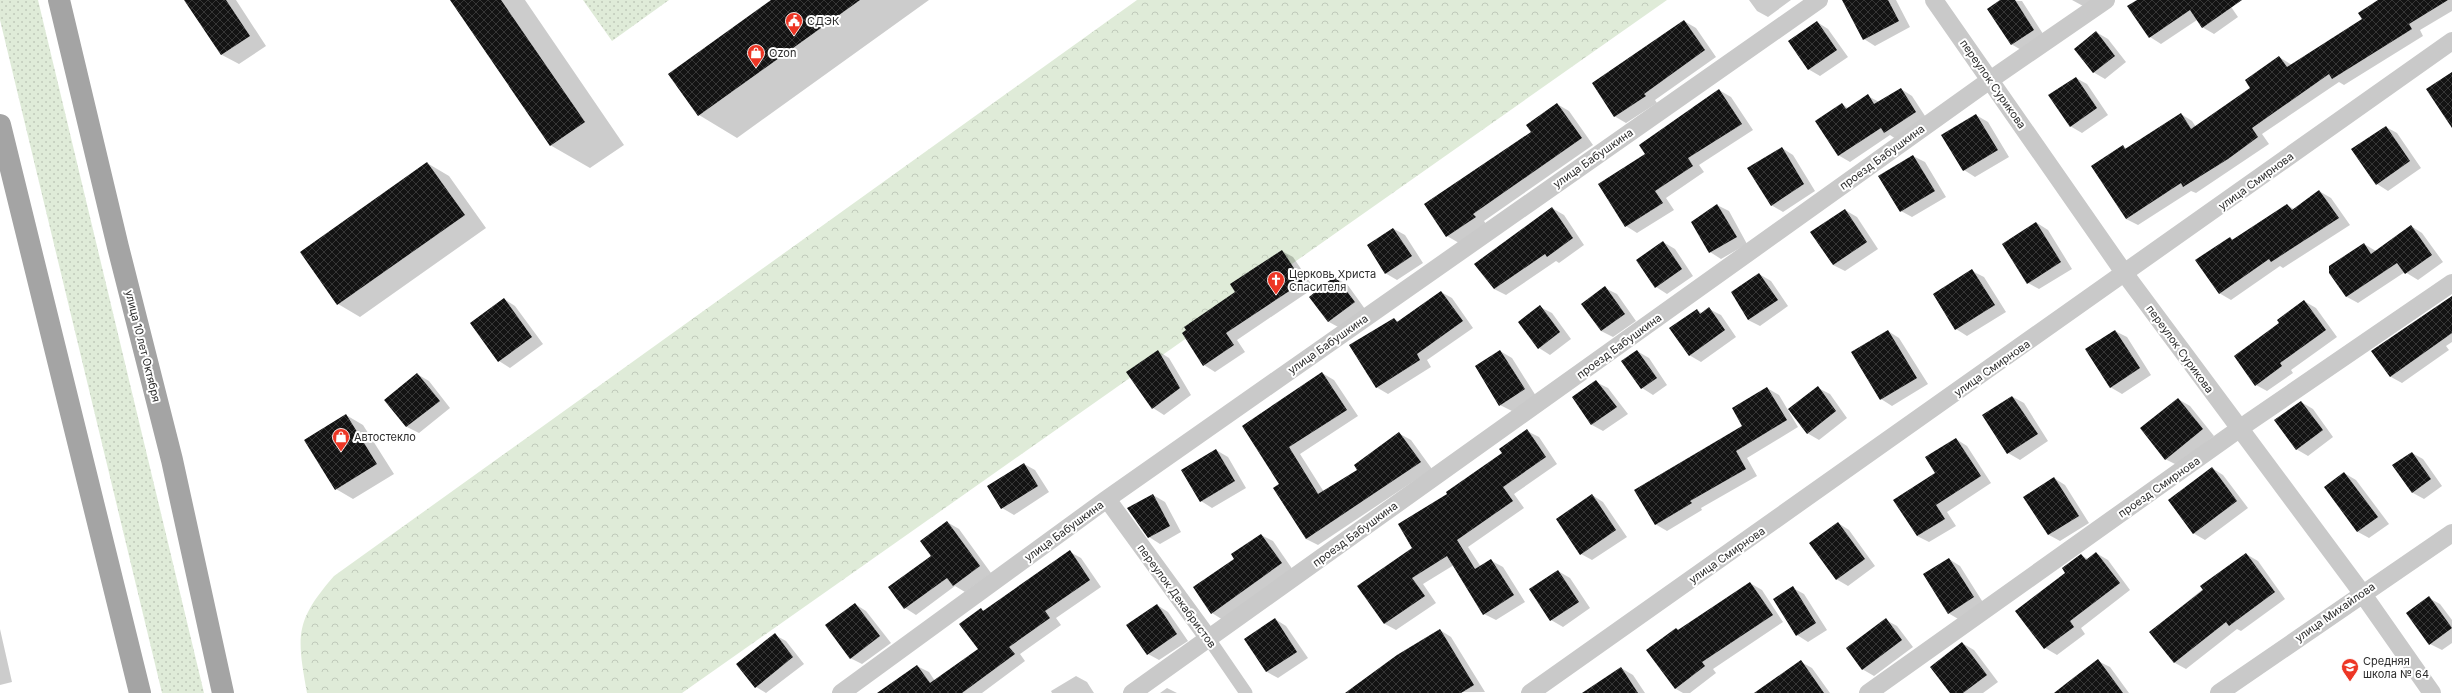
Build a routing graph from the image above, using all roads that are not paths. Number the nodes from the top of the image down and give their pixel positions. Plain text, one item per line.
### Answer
1 (59, 0) edge
2 (1819, 0) edge
3 (1934, 0) edge
4 (2106, 0) edge
5 (2452, 41) edge
6 (1990, 80) junction
7 (0, 125) edge
8 (2125, 274) junction
9 (2452, 282) edge
10 (2240, 430) junction
11 (1108, 499) junction
12 (2452, 533) edge
13 (2362, 593) junction
14 (1209, 639) junction
15 (140, 693) edge
16 (223, 693) edge
17 (841, 693) edge
18 (1132, 693) edge
19 (1246, 693) edge
20 (1530, 693) edge
21 (1868, 693) edge
22 (2219, 693) edge
23 (2432, 693) edge

1 - 16 main road, улица 10 лет Октября
2 - 11 street, улица Бабушкина
3 - 6 street, переулок Сурикова
4 - 6 street, проезд Бабушкина
5 - 8 street, улица Смирнова
6 - 8 street, переулок Сурикова
6 - 14 street, проезд Бабушкина
7 - 15 main road
8 - 10 street, переулок Сурикова
8 - 20 street, улица Смирнова
9 - 10 street, проезд Смирнова
10 - 13 street, переулок Сурикова
10 - 21 street, проезд Смирнова
11 - 14 street, переулок Декабристов
11 - 17 street, улица Бабушкина
12 - 13 street, улица Михайлова
13 - 22 street, улица Михайлова
13 - 23 street, переулок Сурикова
14 - 18 street, проезд Бабушкина
14 - 19 street, переулок Декабристов

